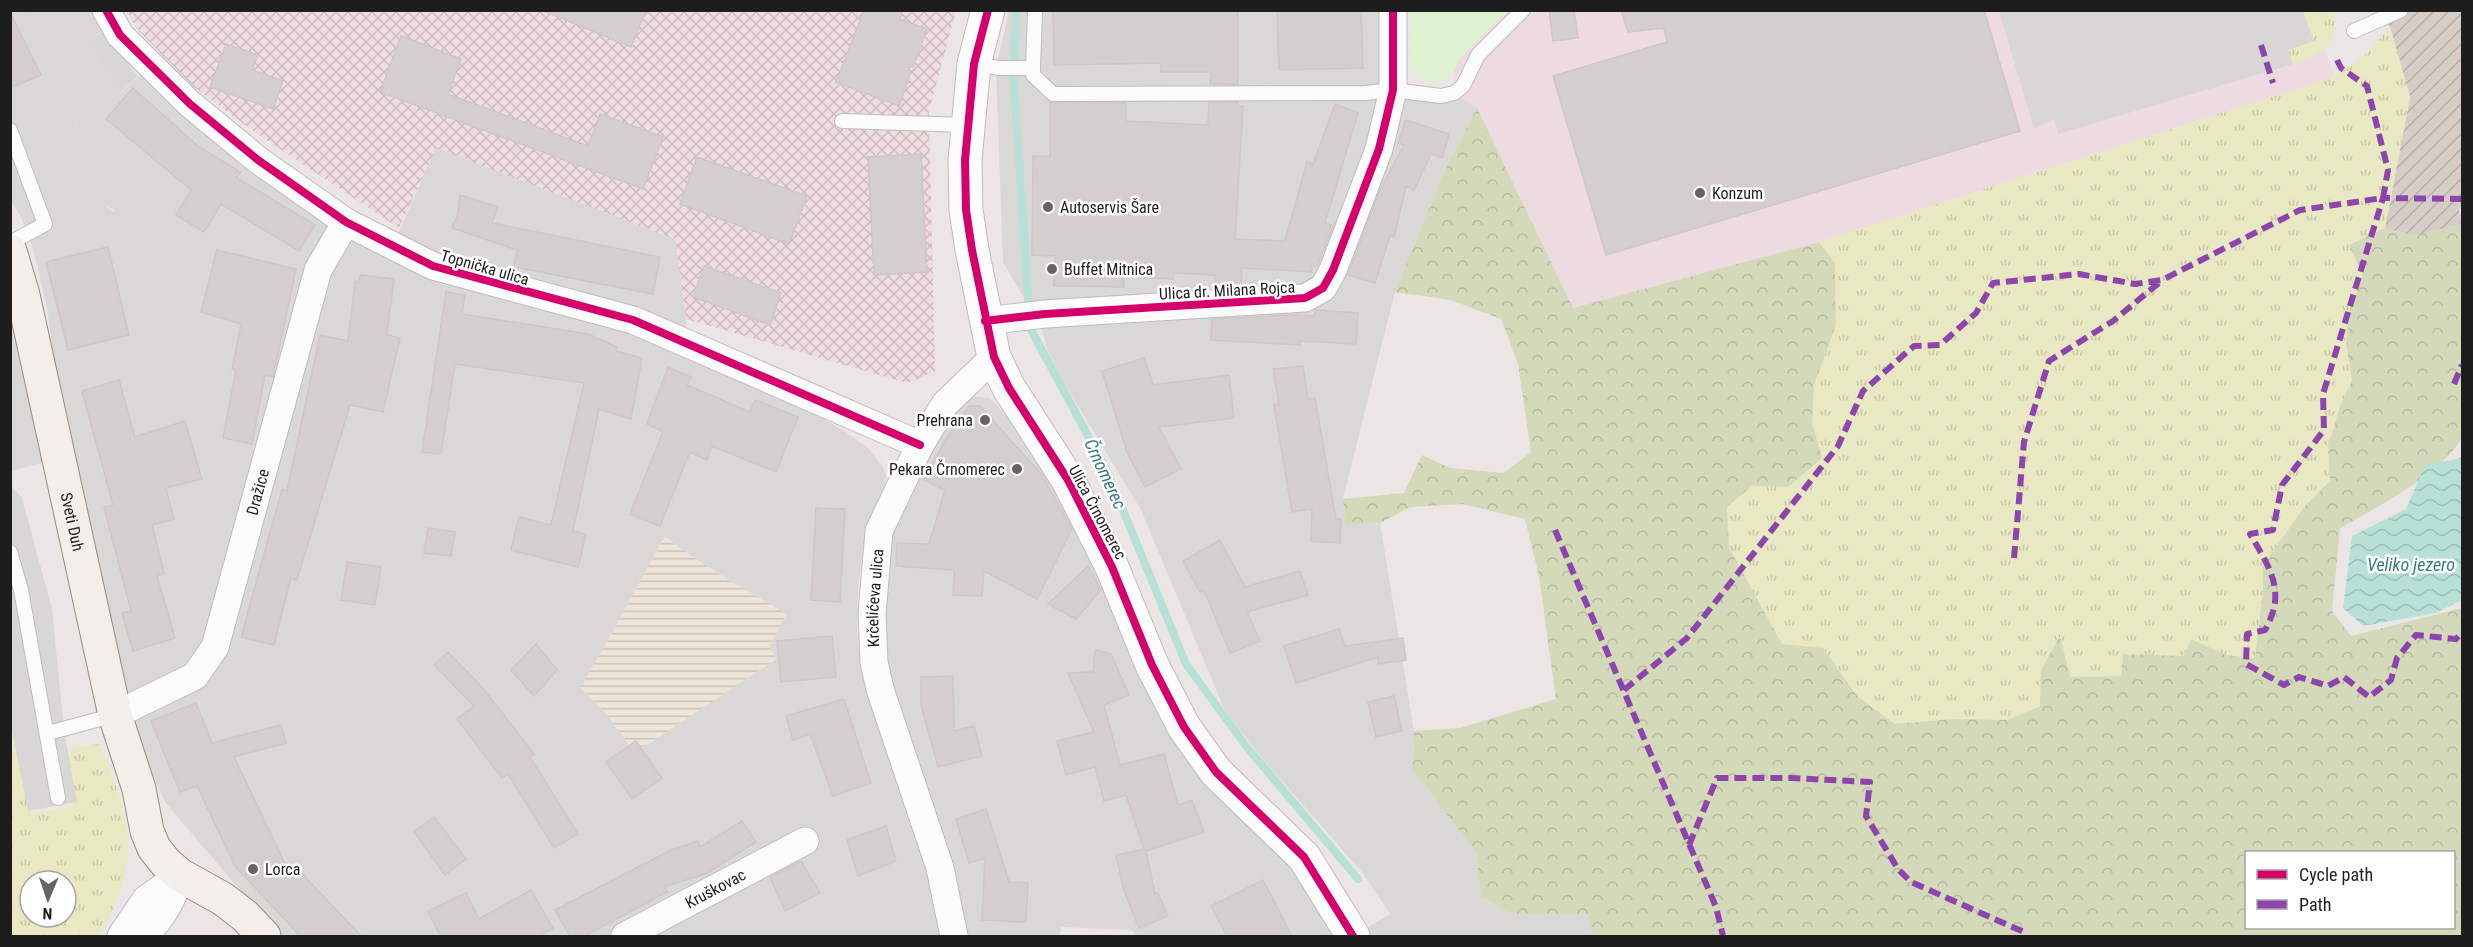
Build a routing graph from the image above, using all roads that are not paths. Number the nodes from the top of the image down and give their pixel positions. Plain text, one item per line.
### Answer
1 (106, 10) edge
2 (988, 10) edge
3 (1035, 10) edge
4 (1393, 10) edge
5 (1522, 10) edge
6 (2401, 10) edge
7 (2354, 31) dead end
8 (987, 66) junction
9 (1030, 68) junction
10 (1393, 90) junction
11 (842, 121) dead end
12 (967, 126) junction
13 (10, 130) edge
14 (346, 222) junction
15 (10, 243) edge
16 (10, 251) edge
17 (1001, 319) junction
18 (994, 357) junction
19 (920, 445) junction
20 (10, 552) edge
21 (115, 715) junction
22 (48, 733) junction
23 (58, 798) dead end
24 (805, 841) dead end
25 (180, 874) junction
26 (121, 936) edge
27 (146, 936) edge
28 (264, 936) edge
29 (625, 936) edge
30 (954, 936) edge
31 (1353, 936) edge

1 - 14 street, Topnička ulica
2 - 8 street, Ulica Črnomerec
3 - 9 lane
4 - 10 street, Ulica dr. Milana Rojca
5 - 10 lane
6 - 7 lane
8 - 9 lane
8 - 12 street, Ulica Črnomerec
9 - 10 lane
10 - 17 street, Ulica dr. Milana Rojca
11 - 12 lane
12 - 17 street, Ulica Črnomerec
13 - 15 lane
14 - 19 street, Topnička ulica
14 - 21 street, Dražice
16 - 21 main road, Sveti Duh
17 - 18 street, Ulica Črnomerec
18 - 19 street, Krčelićeva ulica
18 - 31 street, Ulica Črnomerec
19 - 30 street, Krčelićeva ulica
20 - 22 lane
21 - 22 lane
21 - 25 main road, Sveti Duh
22 - 23 lane
24 - 29 street, Kruškovac
25 - 26 street
25 - 27 street
25 - 28 main road

